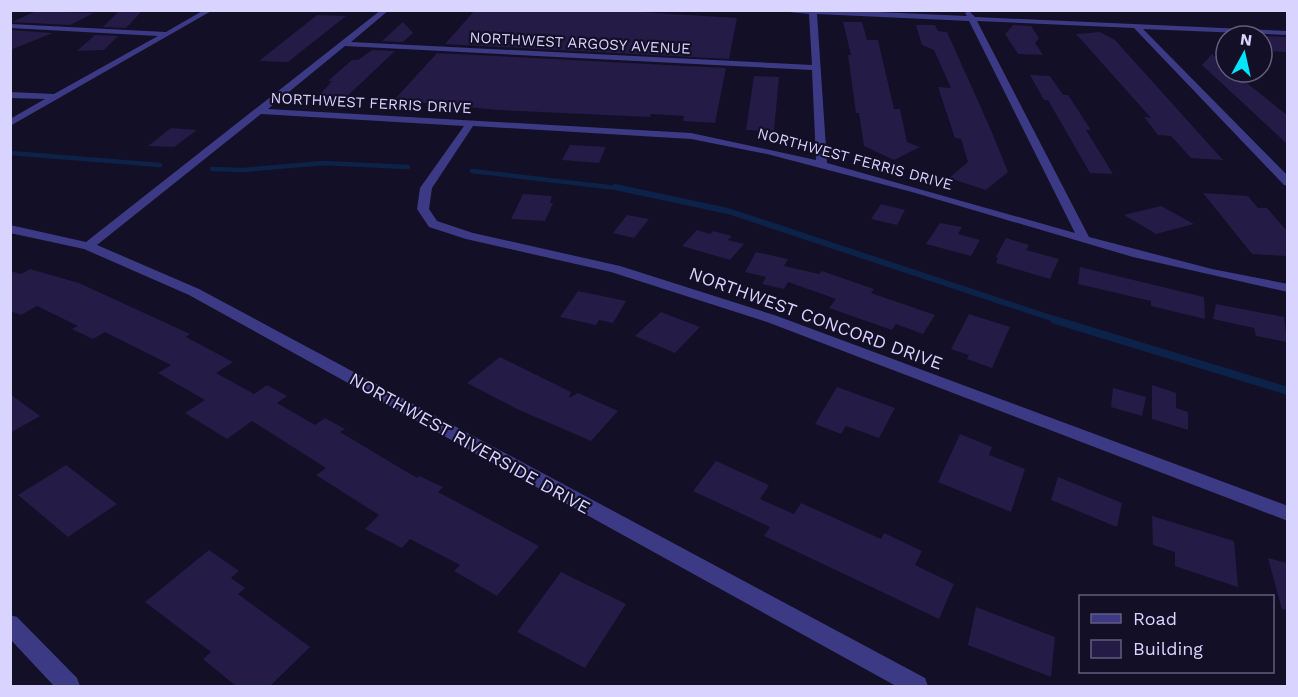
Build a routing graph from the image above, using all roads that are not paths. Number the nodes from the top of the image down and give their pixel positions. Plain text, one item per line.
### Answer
1 (210, 10) edge
2 (386, 10) edge
3 (773, 10) edge
4 (813, 12) junction
5 (970, 15) edge
6 (10, 26) edge
7 (1137, 27) junction
8 (1287, 33) edge
9 (167, 34) junction
10 (344, 44) junction
11 (815, 68) junction
12 (10, 94) edge
13 (56, 97) junction
14 (260, 111) junction
15 (10, 123) edge
16 (470, 124) junction
17 (822, 163) junction
18 (1287, 183) edge
19 (10, 229) edge
20 (1083, 237) junction
21 (88, 246) junction
22 (1287, 288) edge
23 (1287, 514) edge
24 (10, 624) edge
25 (69, 687) edge
26 (917, 687) edge

1 - 9 street
2 - 10 street
3 - 4 street
4 - 5 street
4 - 11 street
5 - 7 street
5 - 20 street
6 - 9 street
7 - 8 street
7 - 18 street
9 - 13 street
10 - 11 street, NORTHWEST ARGOSY AVENUE
10 - 14 street
11 - 17 street
12 - 13 street
13 - 15 street
14 - 16 street, NORTHWEST FERRIS DRIVE
14 - 21 street
16 - 17 street, NORTHWEST FERRIS DRIVE
16 - 23 street, NORTHWEST CONCORD DRIVE
17 - 20 street, NORTHWEST FERRIS DRIVE
19 - 21 street, NORTHWEST RIVERSIDE DRIVE
20 - 22 street, NORTHWEST FERRIS DRIVE
21 - 26 street, NORTHWEST RIVERSIDE DRIVE
24 - 25 street

